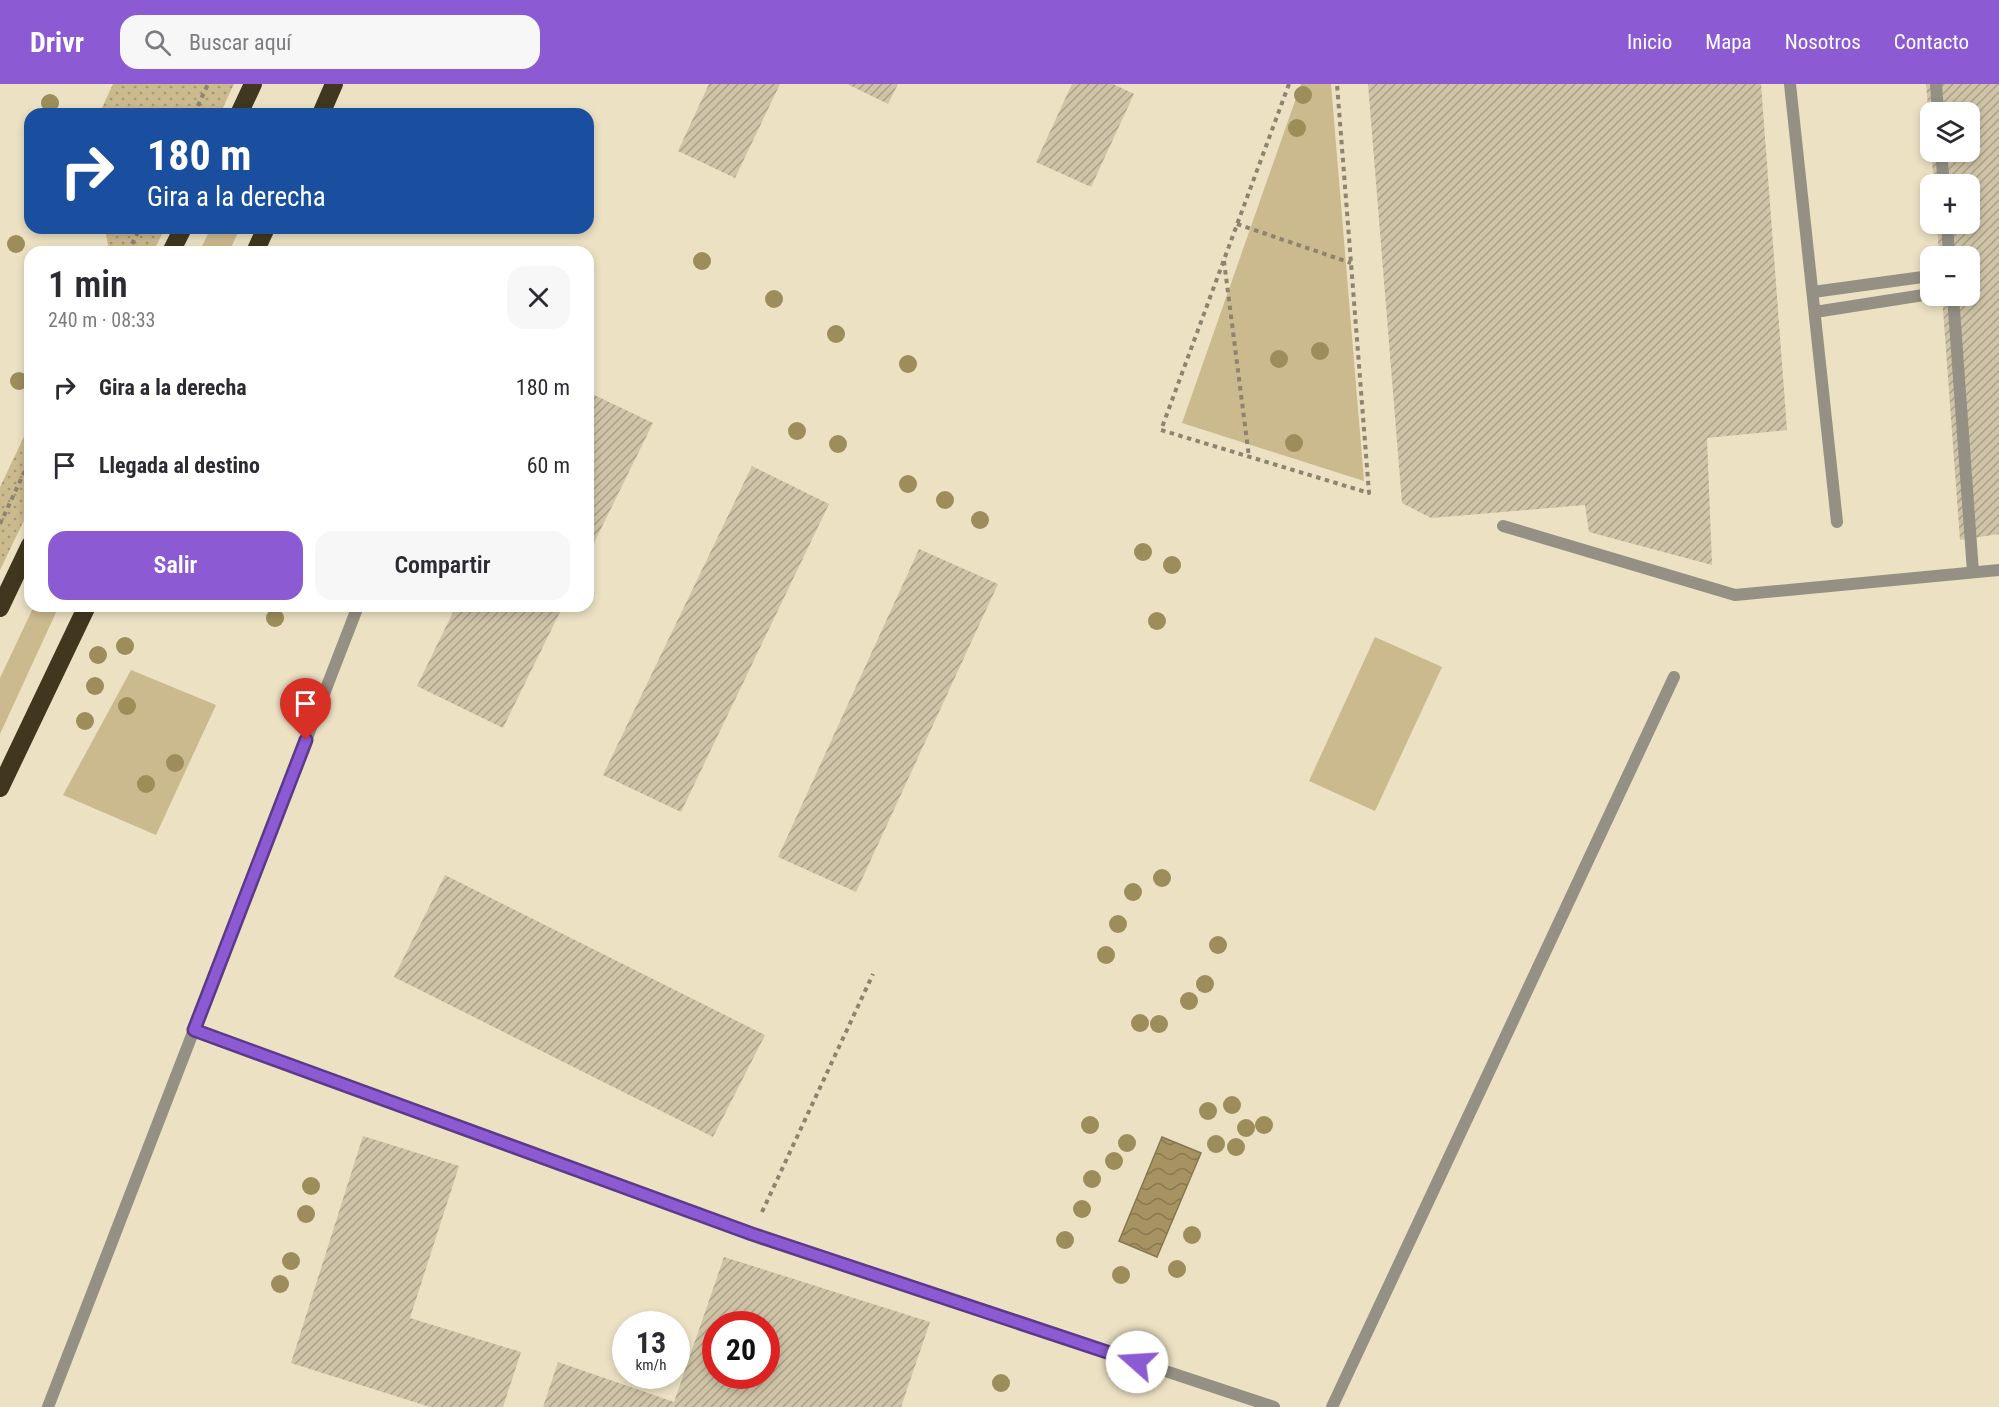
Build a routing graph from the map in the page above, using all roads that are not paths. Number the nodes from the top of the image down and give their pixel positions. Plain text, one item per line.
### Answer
1 (253, 84) edge
2 (334, 84) edge
3 (1790, 84) edge
4 (1936, 84) edge
5 (1937, 102) edge
6 (242, 108) edge
7 (324, 108) edge
8 (1920, 277) edge
9 (1813, 292) junction
10 (1920, 296) edge
11 (1954, 306) edge
12 (1815, 312) junction
13 (1837, 522) dead end
14 (1503, 526) dead end
15 (24, 558) edge
16 (1999, 570) edge
17 (1973, 572) junction
18 (0, 608) edge
19 (84, 612) edge
20 (356, 612) edge
21 (1674, 677) dead end
22 (0, 789) edge
23 (194, 1030) junction
24 (48, 1407) edge
25 (1274, 1407) edge
26 (1332, 1407) edge

1 - 6 highway
2 - 7 highway
3 - 9 lane
4 - 5 lane
8 - 9 lane
9 - 12 lane
10 - 12 lane
11 - 17 lane
12 - 13 lane
14 - 17 lane
15 - 18 highway
16 - 17 lane
19 - 22 highway
20 - 23 lane
21 - 26 lane
23 - 24 lane
23 - 25 lane

